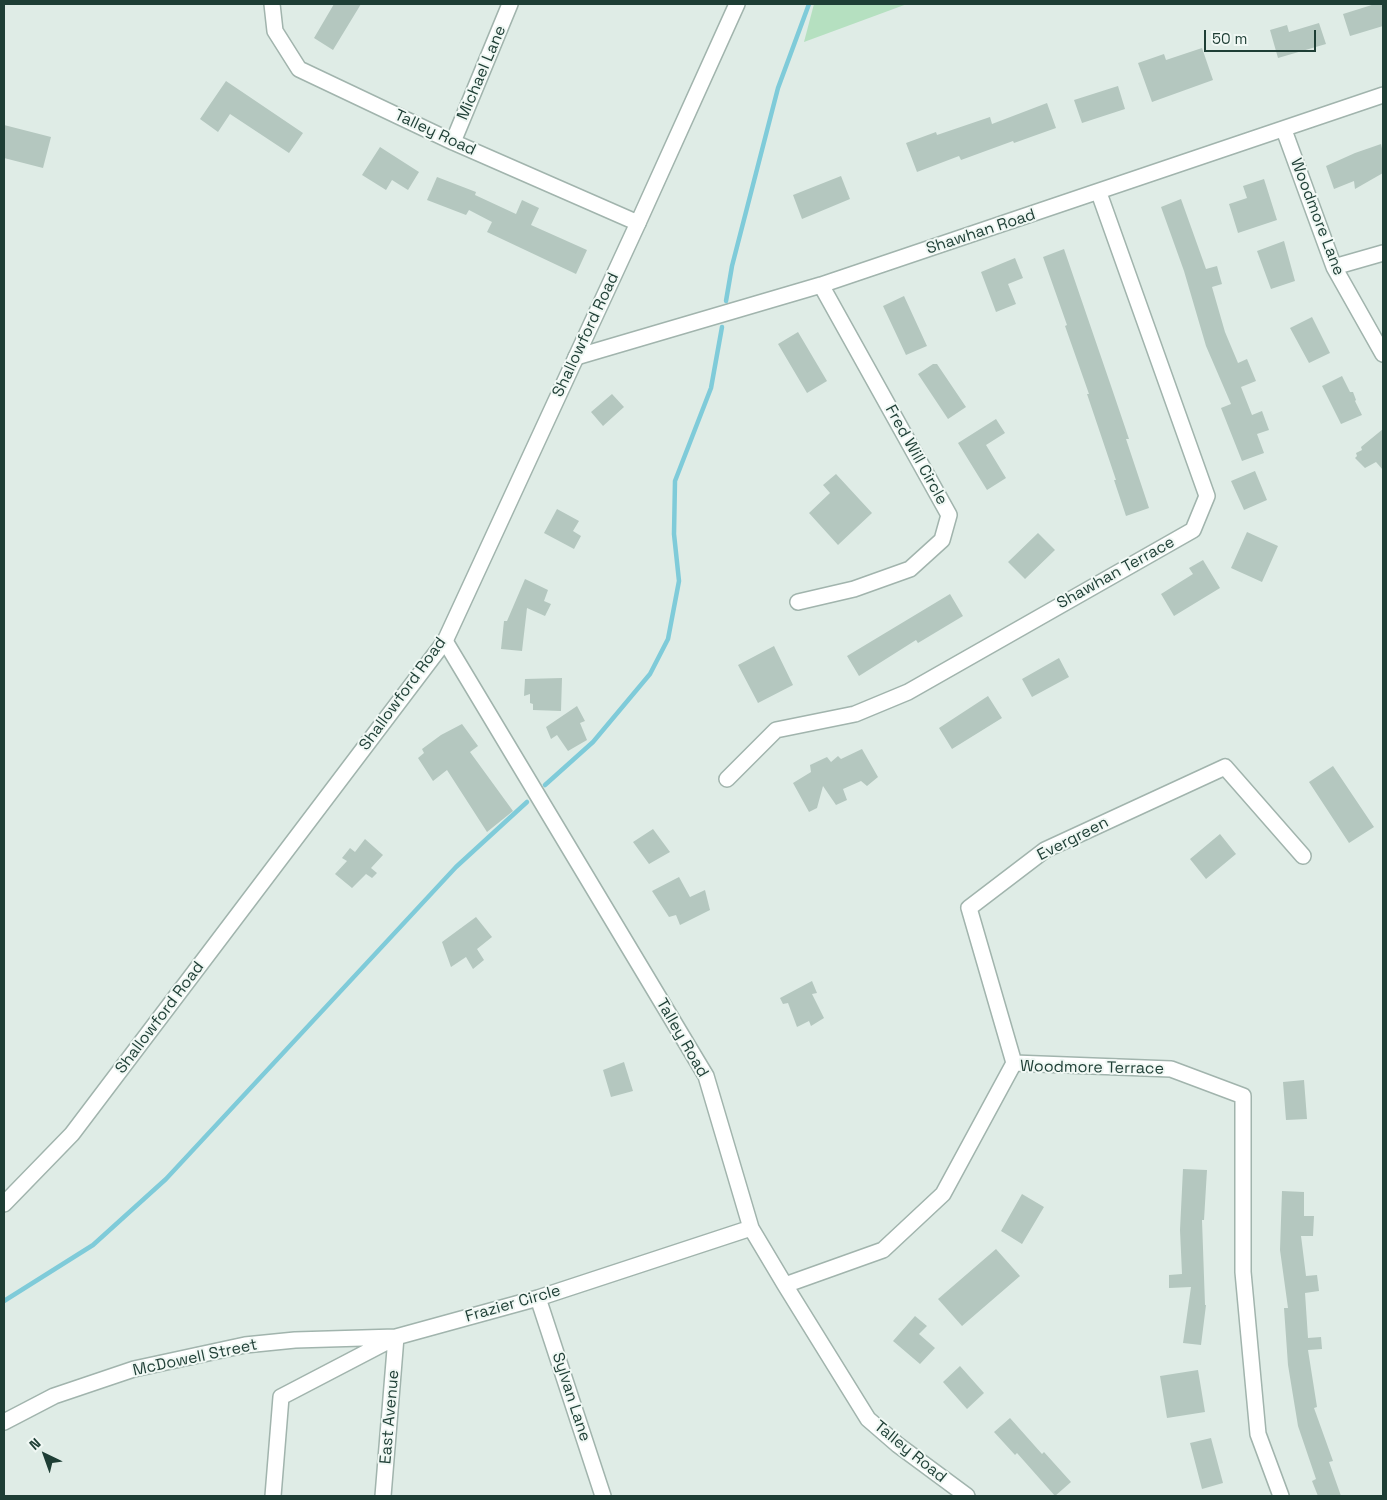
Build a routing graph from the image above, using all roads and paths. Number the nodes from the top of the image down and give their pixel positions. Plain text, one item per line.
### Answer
1 (272, 4) edge
2 (510, 4) edge
3 (737, 4) edge
4 (1383, 95) edge
5 (1284, 130) junction
6 (452, 142) junction
7 (1099, 192) junction
8 (638, 223) junction
9 (1383, 254) edge
10 (1334, 267) junction
11 (821, 285) junction
12 (1383, 354) edge
13 (576, 357) junction
14 (798, 602) dead end
15 (445, 641) junction
16 (727, 778) dead end
17 (1303, 856) dead end
18 (1014, 1063) junction
19 (4, 1204) edge
20 (752, 1228) junction
21 (785, 1286) junction
22 (538, 1298) junction
23 (396, 1337) junction
24 (4, 1422) edge
25 (273, 1496) edge
26 (383, 1496) edge
27 (603, 1496) edge
28 (967, 1496) edge
29 (1281, 1496) edge

1 - 6 street, Talley Road
2 - 6 street, Michael Lane
3 - 8 street, Shallowford Road
4 - 5 street, Shawhan Road
5 - 7 street, Shawhan Road
5 - 10 street, Woodmore Lane
6 - 8 street, Talley Road
7 - 11 street, Shawhan Road
7 - 16 street, Shawhan Terrace
8 - 13 street, Shallowford Road
9 - 10 street
10 - 12 street, Woodmore Lane
11 - 13 street, Shawhan Road
11 - 14 street, Fred Will Circle
13 - 15 street, Shallowford Road
15 - 19 street, Shallowford Road
15 - 20 street, Talley Road
17 - 18 street, Evergreen
18 - 21 street, Woodmore Terrace
18 - 29 street, Woodmore Terrace
20 - 21 street, Talley Road
20 - 22 street, Frazier Circle
21 - 28 street, Talley Road
22 - 23 street, Frazier Circle
22 - 27 street, Sylvan Lane
23 - 24 street, McDowell Street
23 - 25 street, Frazier Circle
23 - 26 street, East Avenue

